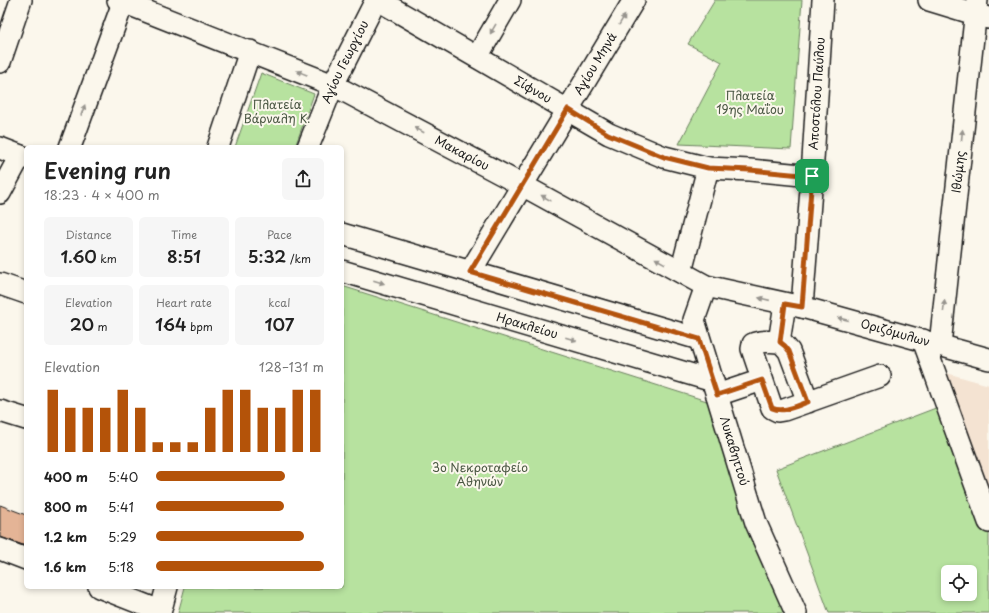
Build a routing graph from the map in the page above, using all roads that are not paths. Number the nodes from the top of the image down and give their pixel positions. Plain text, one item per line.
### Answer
1 (22, 0) edge
2 (377, 0) edge
3 (510, 0) edge
4 (634, 0) edge
5 (823, 0) edge
6 (929, 0) edge
7 (122, 1) edge
8 (980, 11) edge
9 (250, 51) junction
10 (477, 57) junction
11 (0, 62) edge
12 (333, 85) junction
13 (568, 109) junction
14 (71, 145) edge
15 (219, 145) edge
16 (309, 145) edge
17 (0, 148) edge
18 (23, 157) edge
19 (708, 168) junction
20 (812, 176) junction
21 (522, 185) junction
22 (0, 193) edge
23 (344, 235) edge
24 (344, 272) edge
25 (470, 272) junction
26 (680, 272) junction
27 (0, 284) edge
28 (706, 286) junction
29 (24, 292) edge
30 (794, 306) junction
31 (699, 339) junction
32 (780, 342) junction
33 (931, 343) junction
34 (989, 359) edge
35 (880, 376) dead end
36 (762, 380) junction
37 (715, 388) junction
38 (808, 402) junction
39 (0, 411) edge
40 (24, 418) edge
41 (989, 522) edge
42 (0, 549) edge
43 (24, 558) edge
44 (103, 589) edge
45 (166, 589) edge
46 (124, 599) edge
47 (160, 612) edge
48 (796, 613) edge

1 - 11 street
2 - 10 street, Σίφνου
2 - 12 street, Αγίου Γεωργίου
3 -> 10 street
13 -> 4 street, Αγίου Μηνά
5 - 20 street, Αποστόλου Παύλου
6 - 8 street
7 - 9 street, Μακαρίου
14 -> 7 street
33 -> 8 street, Ιθώμης
12 -> 9 street, Μακαρίου
9 - 15 street
10 - 13 street, Σίφνου
12 - 16 street, Αγίου Γεωργίου
21 -> 12 street, Μακαρίου
13 - 19 street, Σίφνου
13 - 21 street, Αγίου Μηνά
17 - 18 street
18 - 22 street
19 - 20 street, Σίφνου
19 - 26 street
20 - 30 street, Αποστόλου Παύλου
21 - 25 street, Αγίου Μηνά
26 -> 21 street, Μακαρίου
23 - 25 street
24 -> 37 street, Ηρακλείου
25 - 31 street
26 - 28 street, Μακαρίου
27 - 29 street
30 -> 28 street, Μακαρίου
28 - 31 street, Λυκαβηττού
30 - 32 street, Αποστόλου Παύλου
33 -> 30 street, Οριζόμυλων
31 - 37 street, Λυκαβηττού
32 - 36 street
32 - 38 street
33 - 34 street, Οριζόμυλων
33 - 41 street
35 - 38 street
36 - 37 street
36 - 38 street
37 - 48 street, Λυκαβηττού
39 - 40 street
42 - 43 street
44 - 46 street
45 - 47 street
46 - 47 street

